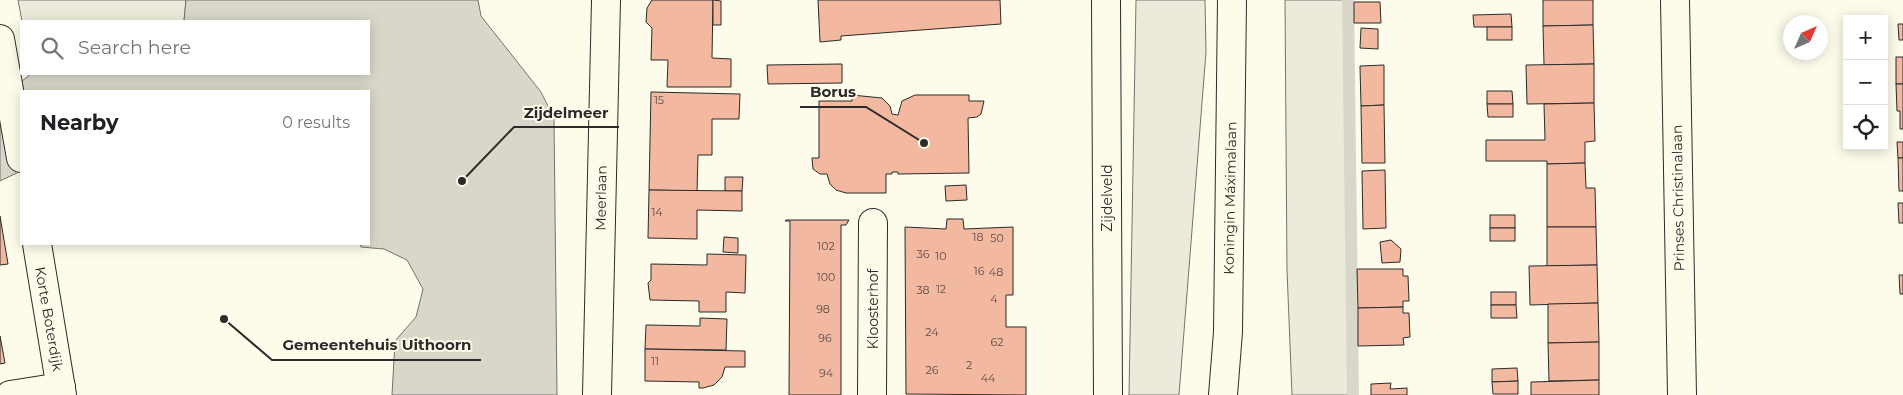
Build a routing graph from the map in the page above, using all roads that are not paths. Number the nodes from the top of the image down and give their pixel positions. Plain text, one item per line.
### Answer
1 (606, 0) edge
2 (1106, 0) edge
3 (1232, 0) edge
4 (1676, 0) edge
5 (0, 39) edge
6 (20, 152) edge
7 (873, 223) dead end
8 (36, 245) edge
9 (62, 391) edge
10 (10, 395) edge
11 (597, 395) edge
12 (872, 395) edge
13 (1108, 395) edge
14 (1223, 395) edge
15 (1682, 395) edge

1 - 11 street, Meerlaan
2 - 13 street, Zijdelveld
3 - 14 street, Koningin Máximalaan
4 - 15 street, Prinses Christinalaan
5 - 6 street
7 - 12 street, Kloosterhof
8 - 9 street, Korte Boterdijk
9 - 10 street

